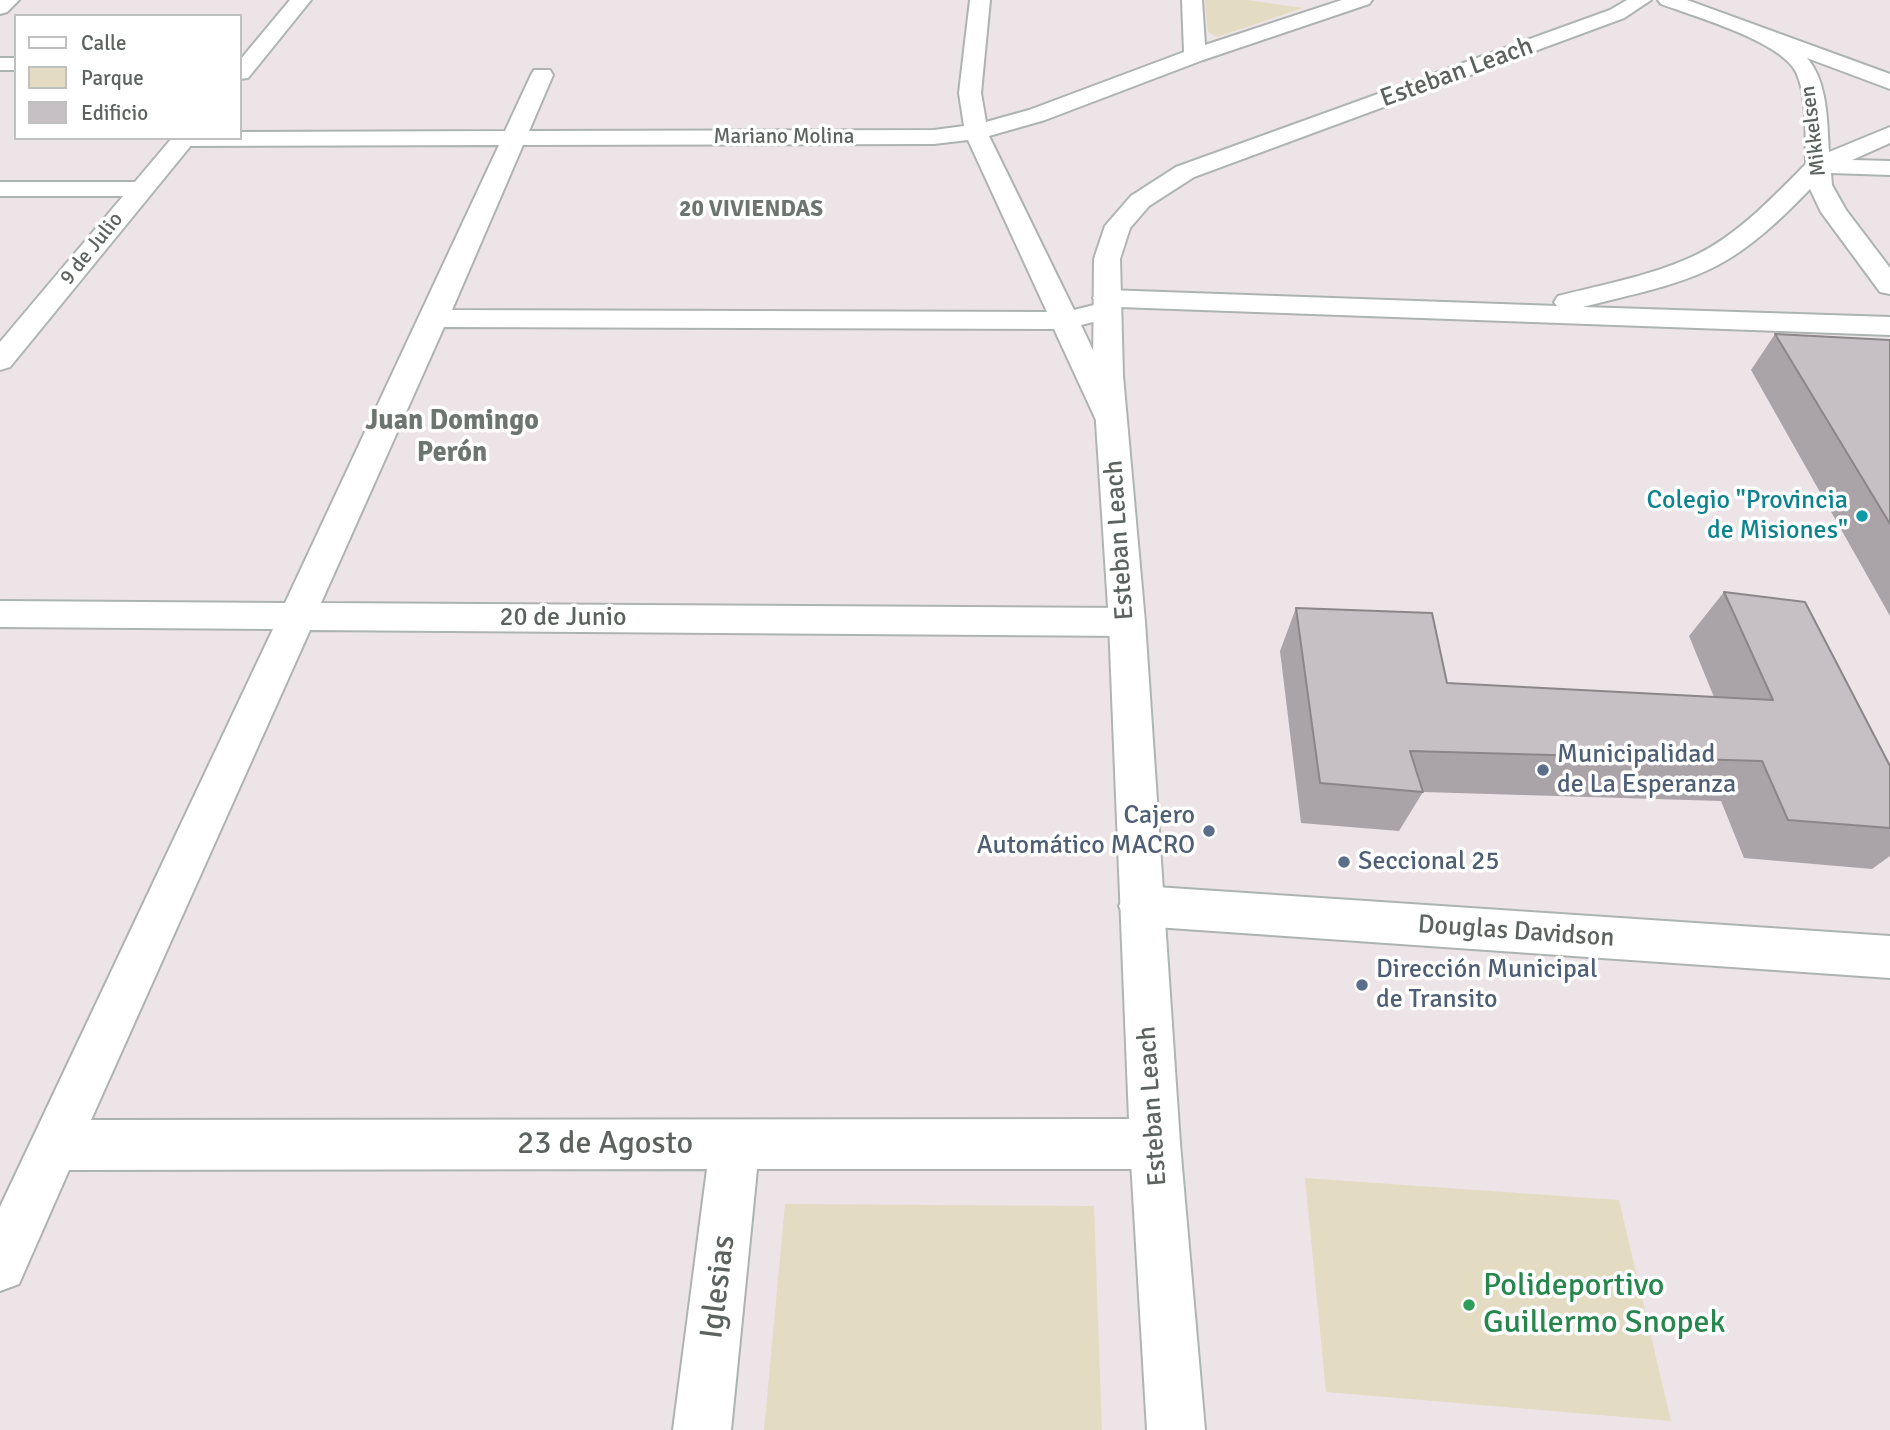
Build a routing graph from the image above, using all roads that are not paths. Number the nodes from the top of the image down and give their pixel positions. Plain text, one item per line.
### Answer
1 (9, 0) edge
2 (301, 0) edge
3 (980, 0) edge
4 (1192, 0) edge
5 (1361, 0) edge
6 (1641, 0) edge
7 (1668, 0) edge
8 (1300, 2) dead end
9 (0, 8) edge
10 (1766, 36) junction
11 (1195, 55) junction
12 (242, 67) edge
13 (542, 75) dead end
14 (1890, 82) edge
15 (976, 132) junction
16 (1890, 134) edge
17 (242, 139) edge
18 (514, 139) junction
19 (183, 140) edge
20 (1818, 166) junction
21 (1890, 168) edge
22 (141, 189) junction
23 (0, 190) edge
24 (1890, 286) edge
25 (1107, 304) junction
26 (1525, 313) junction
27 (434, 317) junction
28 (1065, 321) junction
29 (1890, 326) edge
30 (0, 361) edge
31 (1111, 420) junction
32 (0, 614) edge
33 (297, 616) junction
34 (1127, 622) junction
35 (1141, 906) junction
36 (1890, 957) edge
37 (735, 1144) junction
38 (1155, 1144) junction
39 (55, 1145) junction
40 (0, 1265) edge
41 (702, 1430) edge
42 (1176, 1430) edge

1 - 9 street
2 - 12 street
3 - 15 street
4 - 11 street
5 - 8 street
5 - 11 street, Mariano Molina
6 - 25 street, Esteban Leach
7 - 10 street, Mikkelsen
10 - 14 street
10 - 20 street, Mikkelsen
11 - 15 street, Mariano Molina
13 - 18 street
15 - 18 street, Mariano Molina
15 - 28 street
16 - 20 street
17 - 18 street, Mariano Molina
18 - 27 street
19 - 22 street, 9 de Julio
20 - 21 street
20 - 24 street, Mikkelsen
20 - 26 street
22 - 23 street
22 - 30 street, 9 de Julio
25 - 26 street
25 - 28 street
25 - 31 street, Esteban Leach
26 - 29 street
27 - 28 street
27 - 33 street
28 - 31 street
31 - 34 street, Esteban Leach
32 - 33 street, 20 de Junio
33 - 34 street, 20 de Junio
33 - 39 street
34 - 35 street, Esteban Leach
35 - 36 street, Douglas Davidson
35 - 38 street, Esteban Leach
37 - 38 street, 23 de Agosto
37 - 39 street, 23 de Agosto
37 - 41 street, Iglesias
38 - 42 street, Esteban Leach
39 - 40 street

